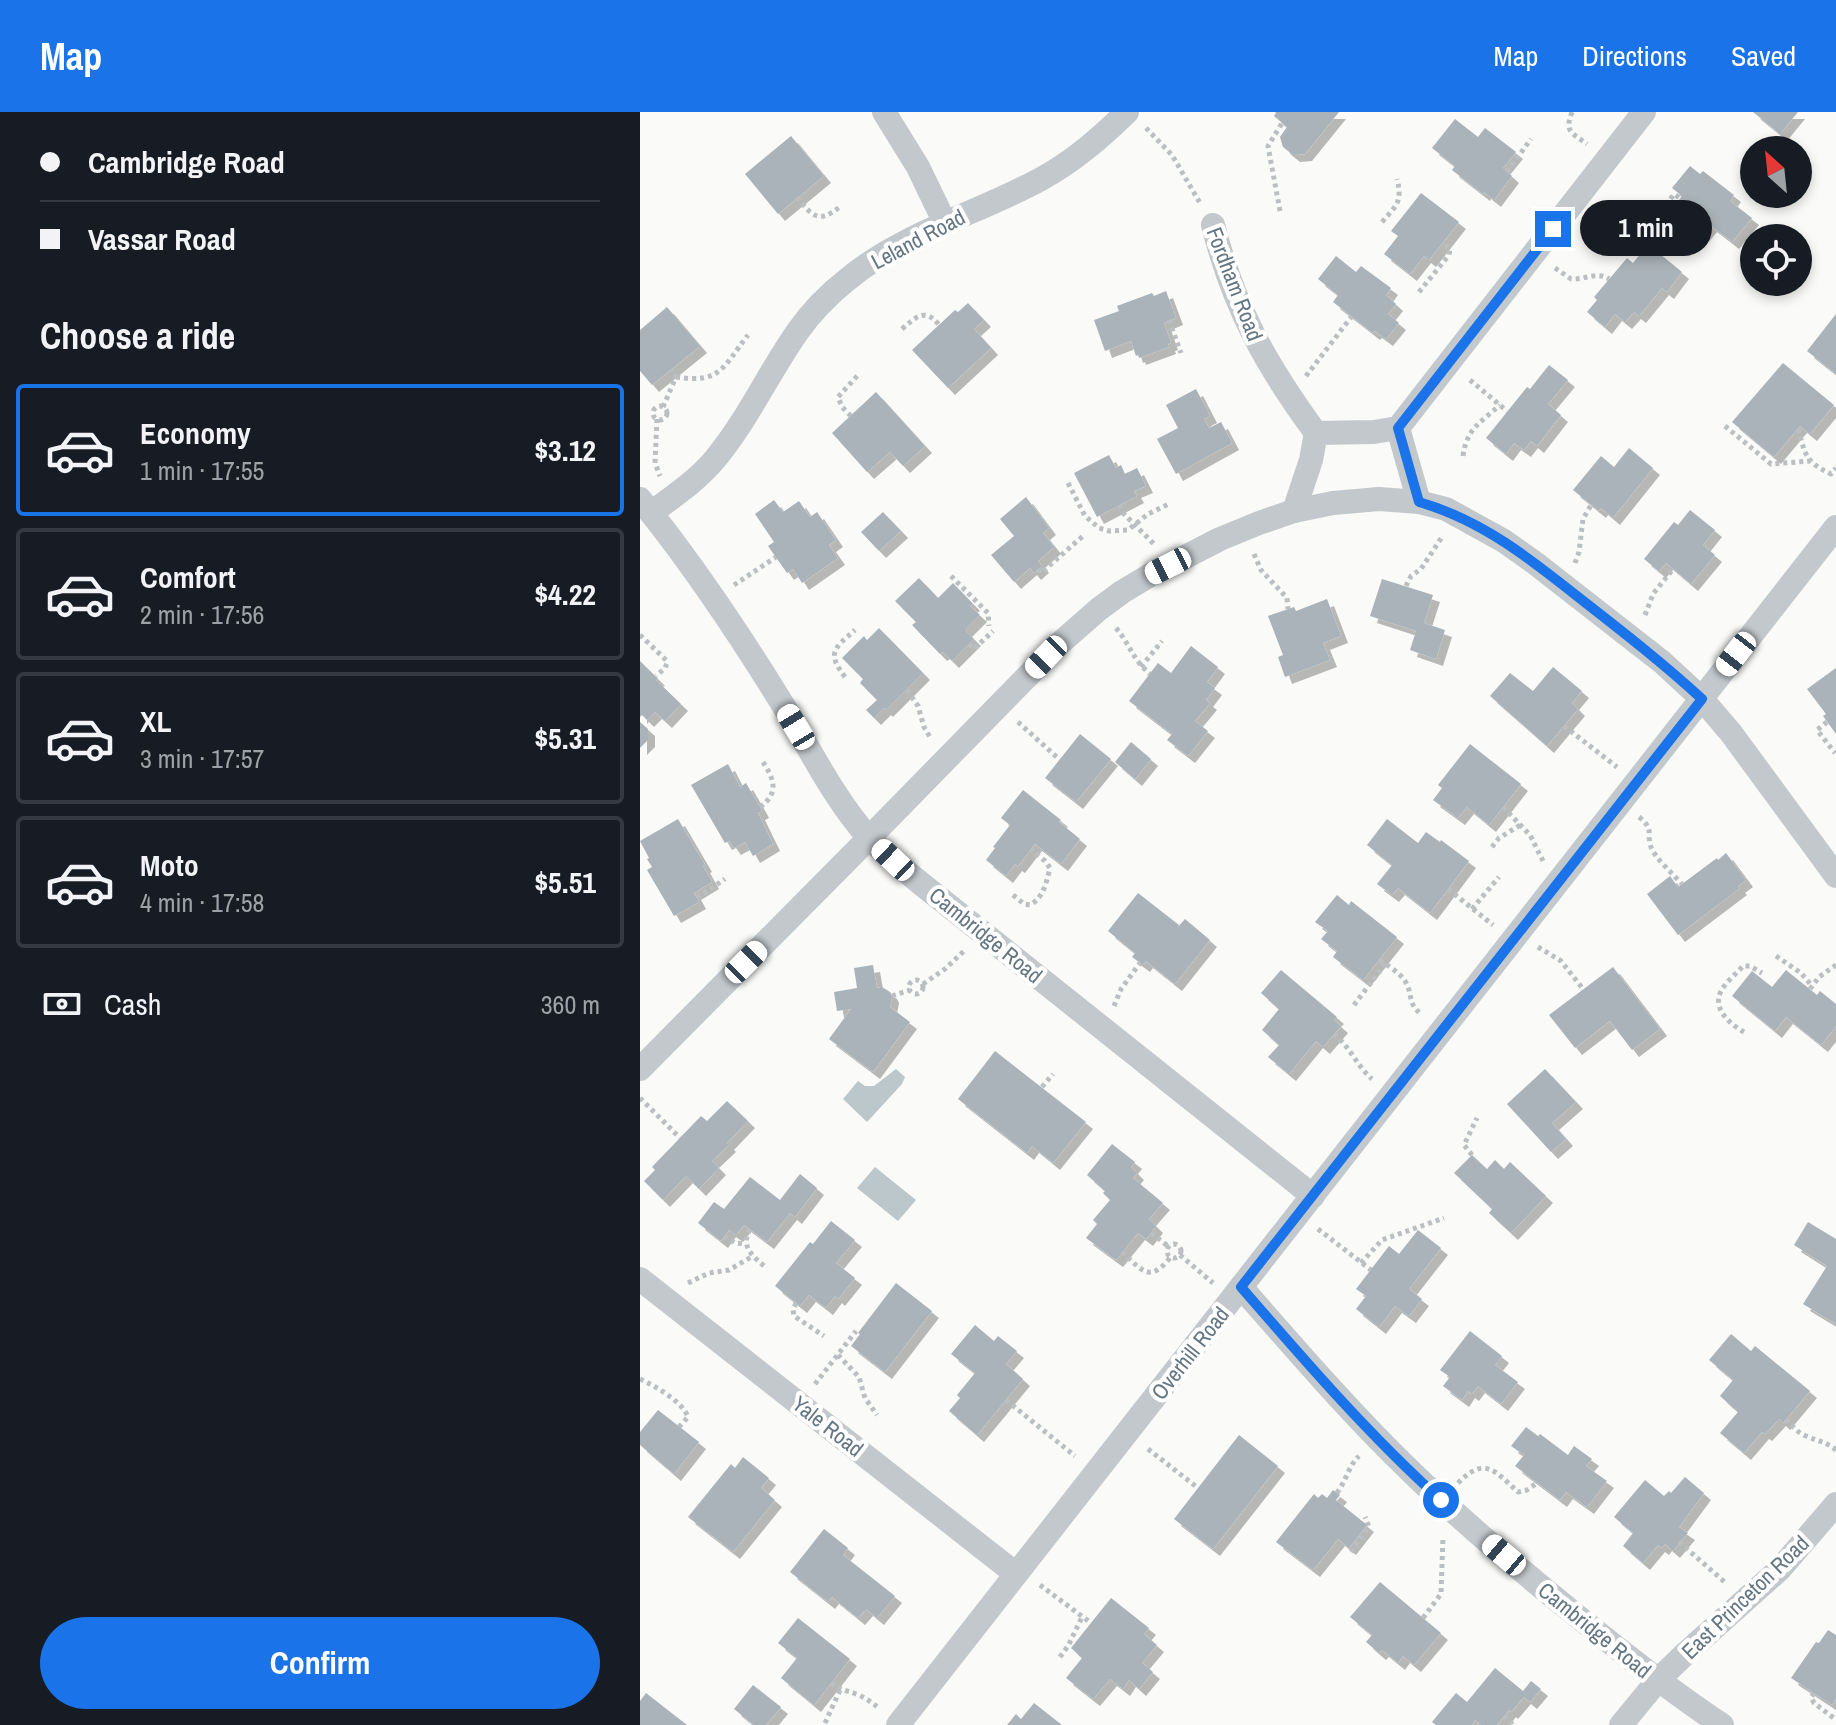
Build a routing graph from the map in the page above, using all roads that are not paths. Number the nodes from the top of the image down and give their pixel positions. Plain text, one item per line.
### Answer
1 (884, 112) edge
2 (1127, 112) edge
3 (1644, 112) edge
4 (945, 223) junction
5 (1213, 225) road end
6 (1398, 428) junction
7 (1316, 433) junction
8 (1419, 502) junction
9 (654, 503) edge
10 (1294, 511) junction
11 (1836, 527) edge
12 (1702, 699) junction
13 (869, 838) junction
14 (1836, 876) edge
15 (640, 1069) edge
16 (1306, 1205) junction
17 (640, 1279) edge
18 (1236, 1293) junction
19 (1836, 1504) edge
20 (1016, 1574) junction
21 (1658, 1680) junction
22 (898, 1724) edge
23 (1621, 1725) edge
24 (1722, 1725) edge

1 - 4 street
2 - 4 street, Leland Road
3 - 6 street
4 - 9 street, Leland Road
5 - 7 street, Fordham Road
6 - 7 street
6 - 8 street
7 - 10 street
8 - 10 street
8 - 12 street
9 - 13 street, Cambridge Road
10 - 13 street
11 - 12 street, Overhill Road
12 - 14 street
12 - 16 street, Overhill Road
13 - 15 street
13 - 16 street, Cambridge Road
16 - 18 street, Overhill Road
17 - 20 street, Yale Road
18 - 20 street, Overhill Road
18 - 21 street, Cambridge Road
19 - 21 street, East Princeton Road
20 - 22 street, Overhill Road
21 - 23 street, East Princeton Road
21 - 24 street, Cambridge Road

